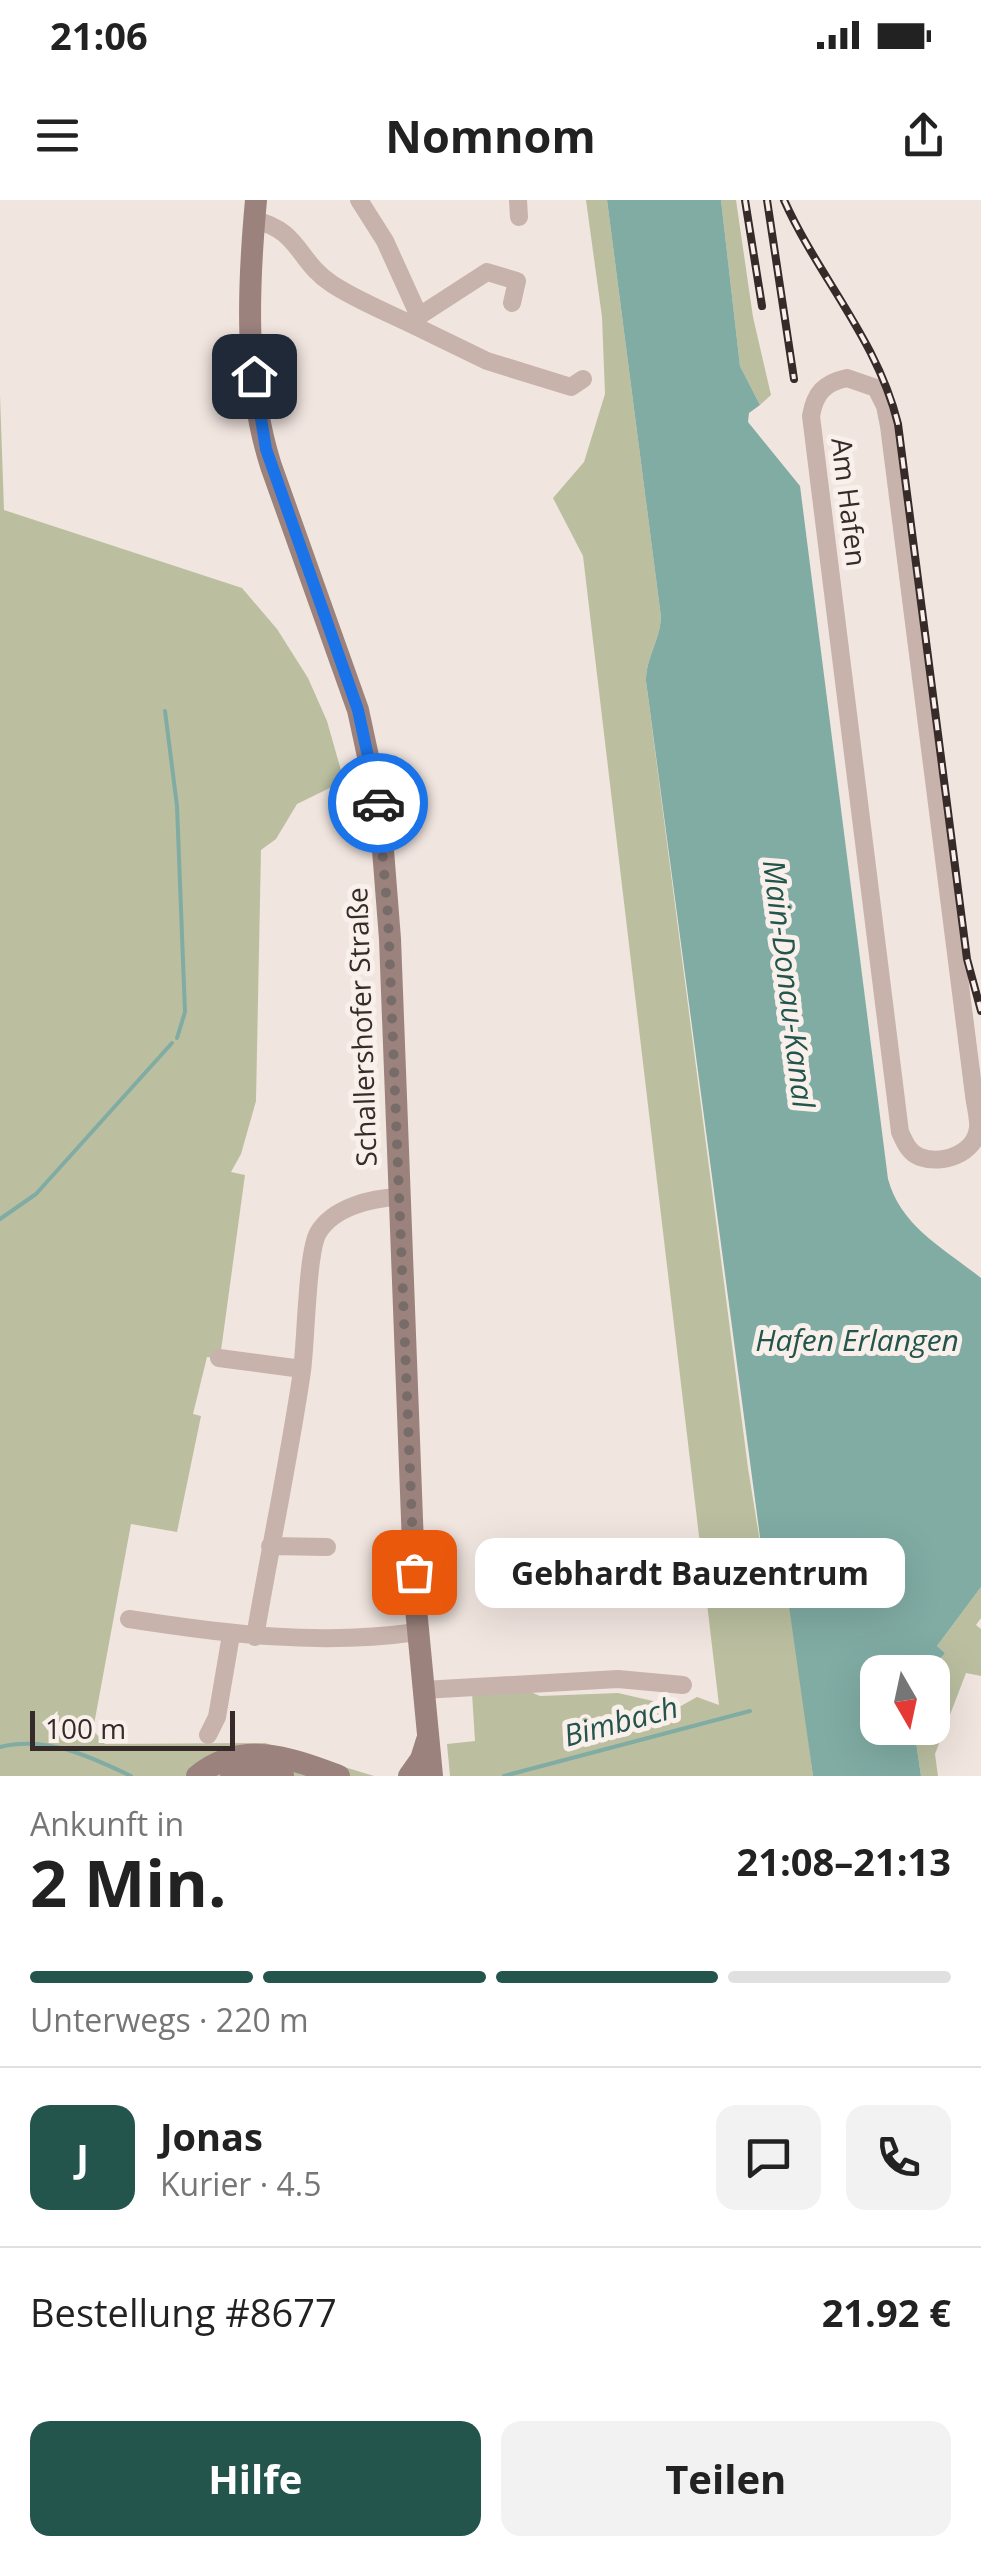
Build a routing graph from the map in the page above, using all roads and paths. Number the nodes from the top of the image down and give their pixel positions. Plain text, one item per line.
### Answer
1 (359, 200) edge
2 (255, 210) edge
3 (512, 303) dead end
4 (418, 322) junction
5 (583, 379) dead end
6 (973, 1033) edge
7 (978, 1130) junction
8 (981, 1157) edge
9 (400, 1197) junction
10 (219, 1358) dead end
11 (302, 1369) junction
12 (270, 1546) junction
13 (328, 1547) dead end
14 (130, 1619) dead end
15 (417, 1632) junction
16 (231, 1635) junction
17 (255, 1637) junction
18 (683, 1685) dead end
19 (423, 1690) junction
20 (208, 1735) dead end
21 (428, 1736) junction
22 (197, 1776) edge
23 (232, 1776) edge
24 (283, 1776) edge
25 (339, 1776) edge
26 (409, 1776) edge
27 (432, 1776) edge

1 - 4 street
2 - 4 street
2 - 9 street, Schallershofer Straße
3 - 4 street
4 - 5 street
6 - 7 street, Am Hafen
6 - 7 street, Am Hafen
7 - 8 street
9 - 11 street
9 - 15 street, Schallershofer Straße
10 - 11 street
11 - 12 street
12 - 13 street
12 - 17 street
14 - 16 street
15 - 17 street
15 - 19 street, Schallershofer Straße
16 - 17 street
16 - 20 street
18 - 19 street
19 - 21 street, Schallershofer Straße
21 - 26 street
21 - 27 street, Schallershofer Straße
22 - 25 street
23 - 24 street

